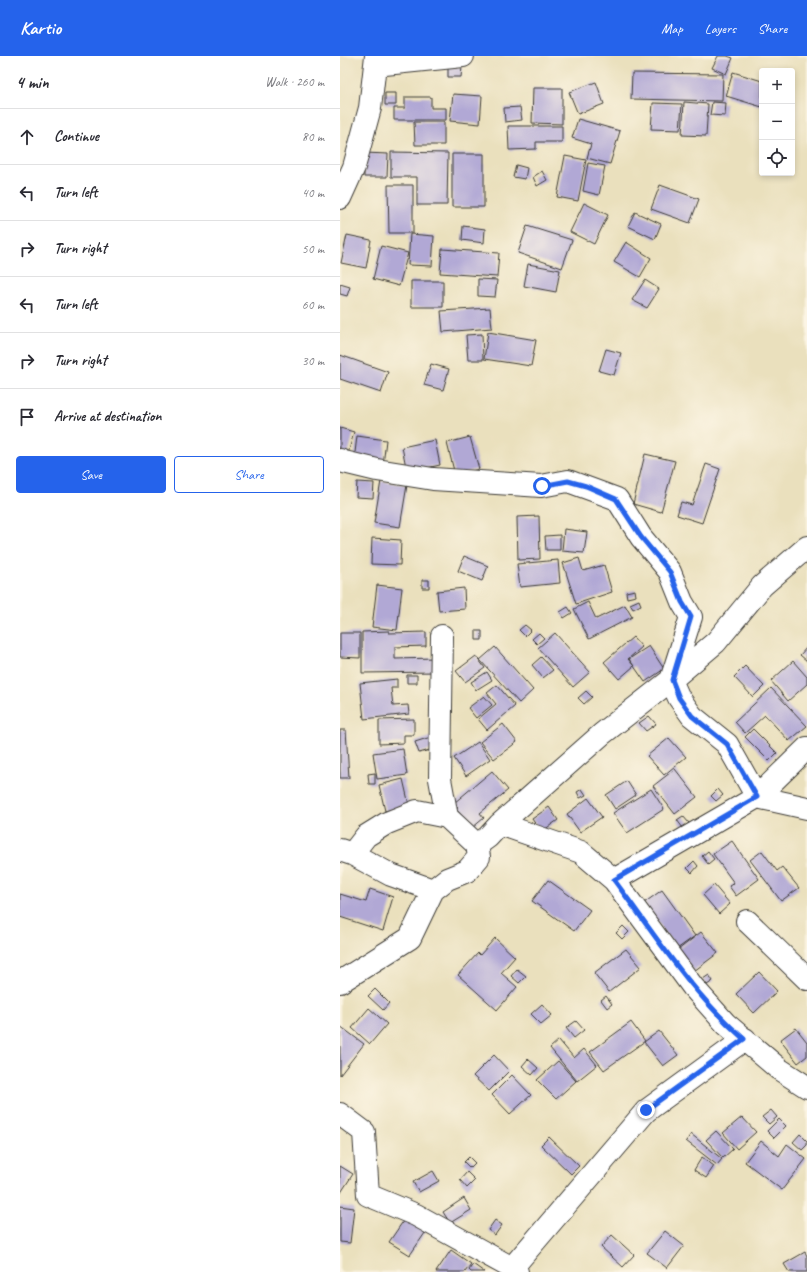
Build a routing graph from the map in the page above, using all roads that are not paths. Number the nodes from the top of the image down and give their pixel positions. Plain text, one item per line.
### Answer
1 (463, 56) edge
2 (375, 61) edge
3 (340, 198) edge
4 (340, 460) edge
5 (807, 547) edge
6 (442, 636) dead end
7 (672, 680) junction
8 (807, 748) edge
9 (757, 797) junction
10 (807, 808) edge
11 (447, 816) junction
12 (500, 824) junction
13 (477, 845) junction
14 (346, 852) edge
15 (614, 880) junction
16 (433, 890) junction
17 (746, 921) dead end
18 (807, 979) edge
19 (340, 982) edge
20 (744, 1039) junction
21 (807, 1087) edge
22 (340, 1114) edge
23 (514, 1270) edge

1 - 2 street
2 - 3 street
4 - 7 street
5 - 7 street
6 - 11 street
7 - 9 street
7 - 12 street
8 - 9 street
9 - 10 street
9 - 15 street
11 - 13 street
11 - 14 street
12 - 13 street
12 - 15 street
13 - 16 street
14 - 16 street
15 - 20 street
16 - 19 street
17 - 18 street
20 - 21 street
20 - 23 street
22 - 23 street

